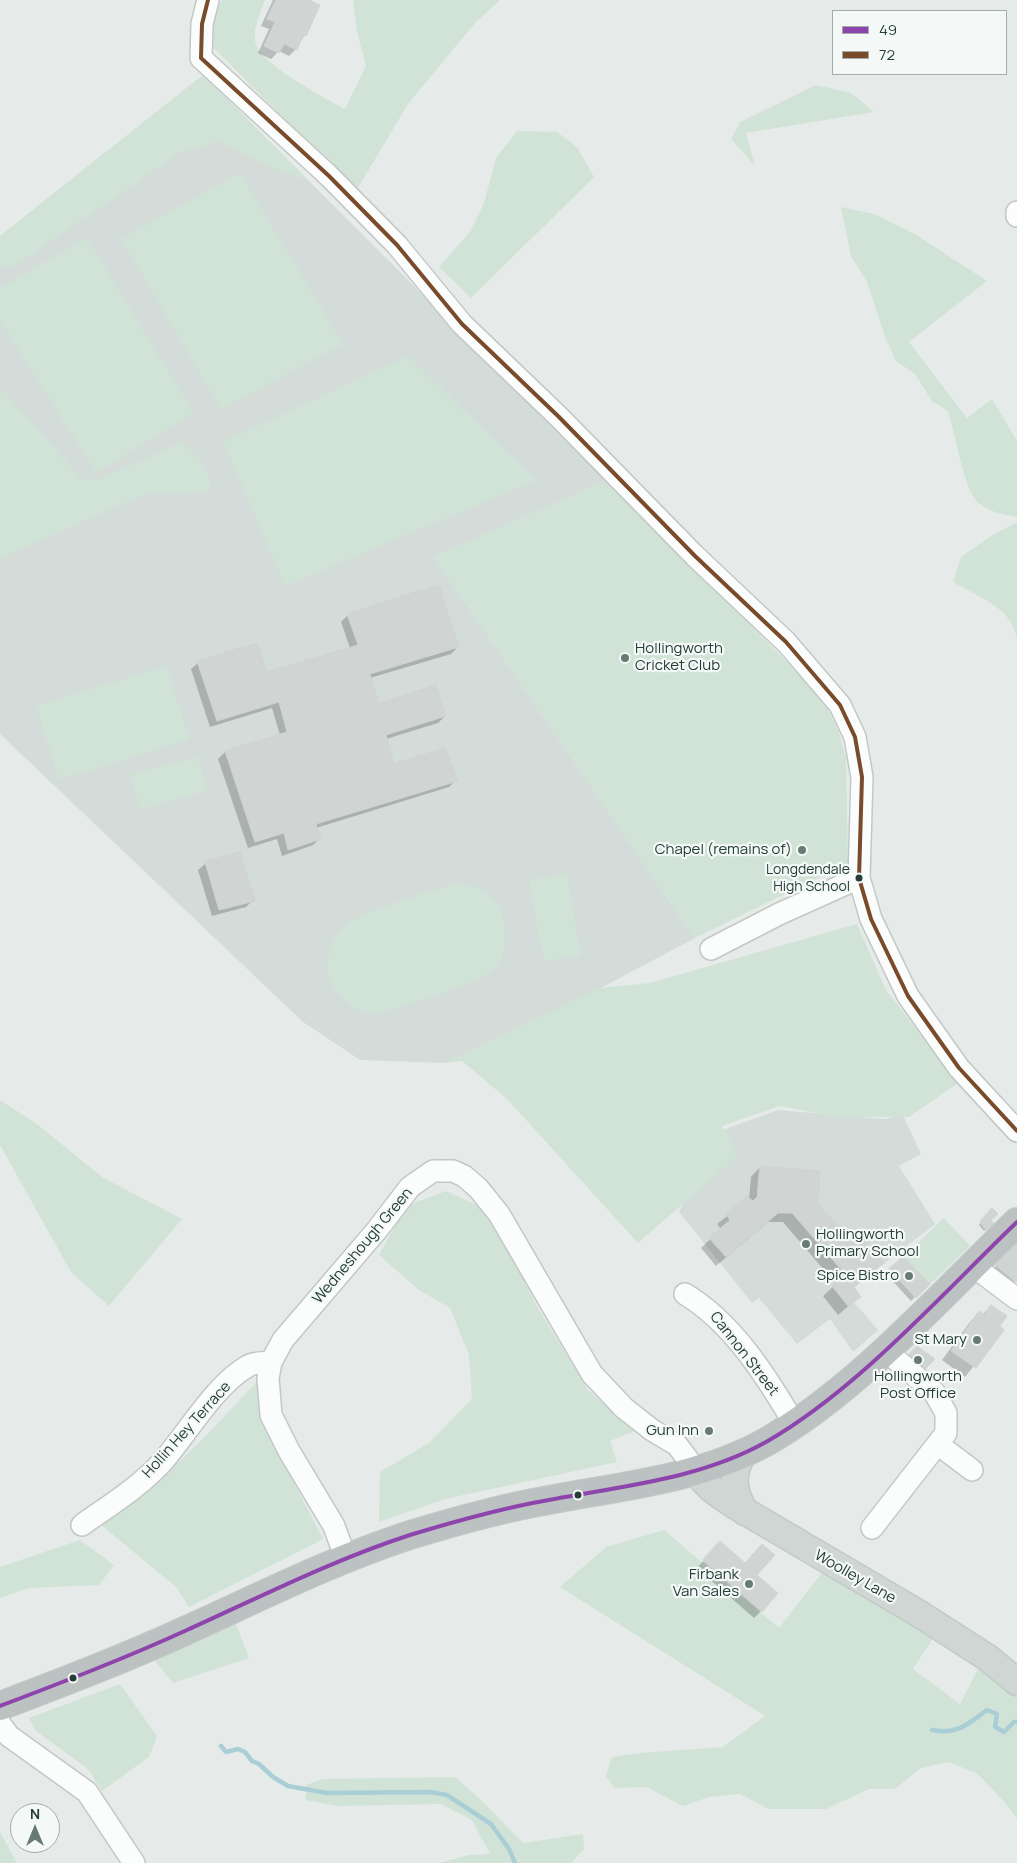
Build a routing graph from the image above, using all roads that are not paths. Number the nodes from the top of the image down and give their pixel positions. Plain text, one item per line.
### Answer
1 (208, 0) edge
2 (859, 878) junction
3 (711, 949) dead end
4 (1017, 1131) edge
5 (1017, 1222) edge
6 (972, 1265) junction
7 (685, 1294) dead end
8 (1017, 1300) edge
9 (885, 1350) junction
10 (271, 1362) junction
11 (794, 1423) junction
12 (939, 1445) junction
13 (744, 1453) junction
14 (696, 1470) junction
15 (972, 1470) dead end
16 (658, 1480) junction
17 (740, 1509) junction
18 (82, 1524) dead end
19 (872, 1528) dead end
20 (346, 1560) junction
21 (1017, 1682) edge
22 (0, 1706) edge
23 (0, 1724) edge
24 (134, 1863) edge

1 - 2 street
2 - 3 street
2 - 4 street
5 - 6 highway
6 - 8 street
6 - 9 highway
7 - 11 street, Cannon Street
9 - 11 highway
9 - 12 street
10 - 14 street, Wedneshough Green
10 - 18 street, Hollin Hey Terrace
10 - 20 street, Wedneshough Green
11 - 13 highway
12 - 15 street
12 - 19 street
13 - 14 highway
13 - 17 main road
14 - 16 highway
14 - 17 main road, Woolley Lane
16 - 17 main road
16 - 20 highway
17 - 21 main road, Woolley Lane
20 - 22 highway
23 - 24 street

